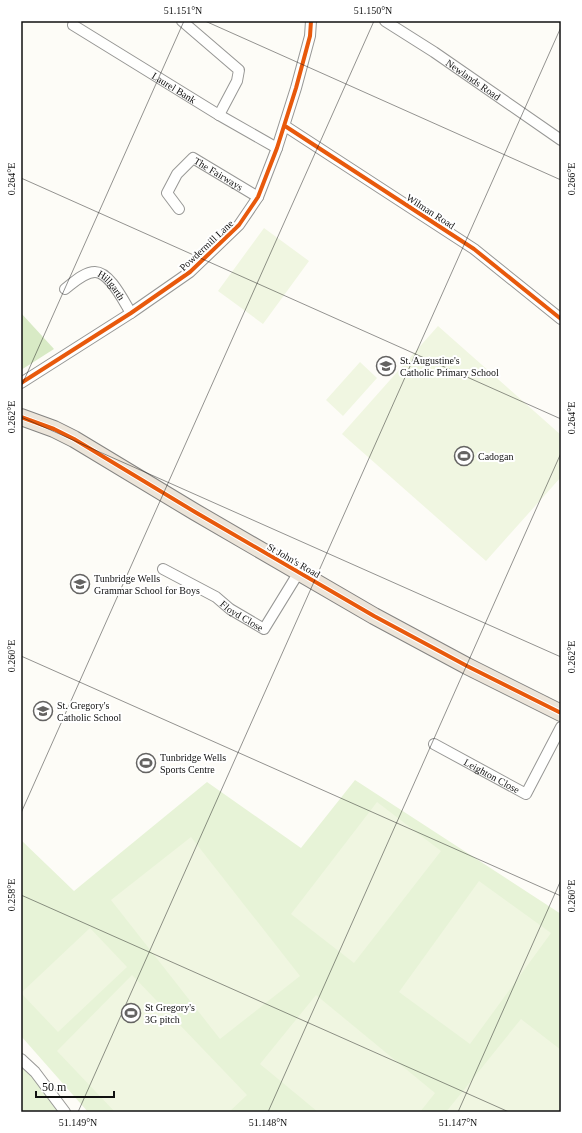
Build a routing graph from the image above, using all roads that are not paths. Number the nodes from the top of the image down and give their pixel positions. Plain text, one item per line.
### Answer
1 (182, 21) edge
2 (311, 21) edge
3 (385, 21) edge
4 (72, 25) dead end
5 (219, 115) junction
6 (285, 126) junction
7 (561, 140) edge
8 (277, 148) junction
9 (258, 197) junction
10 (179, 209) dead end
11 (65, 289) dead end
12 (131, 313) junction
13 (561, 319) edge
14 (21, 383) edge
15 (21, 417) edge
16 (163, 569) dead end
17 (299, 572) junction
18 (561, 713) edge
19 (561, 727) edge
20 (434, 744) dead end
21 (21, 1059) edge
22 (65, 1112) edge

1 - 5 street
2 - 6 street, Powdermill Lane
3 - 7 street, Newlands Road
4 - 5 street, Laurel Bank
5 - 8 street, Laurel Bank
6 - 8 street, Powdermill Lane
6 - 13 street, Wilman Road
8 - 9 street, Powdermill Lane
9 - 10 street, The Fairways
9 - 12 street, Powdermill Lane
11 - 12 street, Hillgarth
12 - 14 street, Powdermill Lane
15 - 17 highway, St John's Road
16 - 17 street, Floyd Close
17 - 18 highway, St John's Road
19 - 20 street, Leighton Close
21 - 22 street

